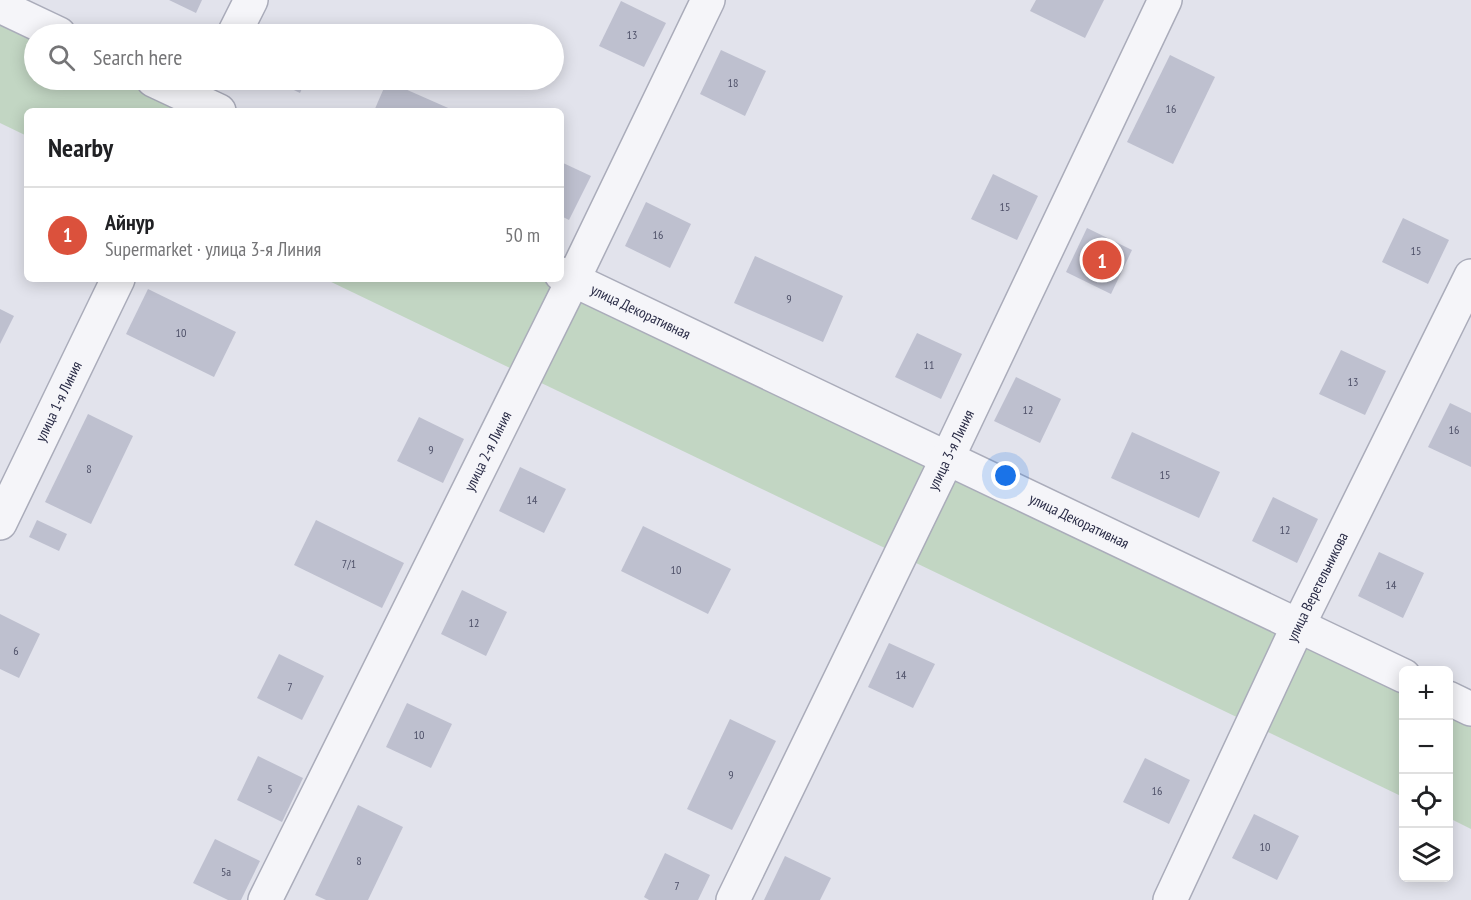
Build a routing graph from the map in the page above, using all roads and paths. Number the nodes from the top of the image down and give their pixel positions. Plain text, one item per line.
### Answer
1 (251, 0) edge
2 (708, 0) edge
3 (1165, 0) edge
4 (0, 6) edge
5 (38, 24) edge
6 (239, 24) edge
7 (179, 90) edge
8 (208, 101) edge
9 (1471, 276) edge
10 (567, 277) edge
11 (117, 282) edge
12 (947, 459) junction
13 (0, 523) edge
14 (1298, 626) junction
15 (1399, 674) edge
16 (1453, 700) edge
17 (1471, 709) edge
18 (265, 900) edge
19 (733, 900) edge
20 (1170, 900) edge

1 - 6 street
2 - 10 street, улица 2-я Линия
3 - 12 street, улица 3-я Линия
4 - 5 street
7 - 8 street
9 - 14 street, улица Веретельникова
10 - 12 street, улица Декоративная
10 - 18 street, улица 2-я Линия
11 - 13 street, улица 1-я Линия
12 - 14 street, улица Декоративная
12 - 19 street, улица 3-я Линия
14 - 15 street, улица Декоративная
14 - 20 street, улица Веретельникова
16 - 17 street

